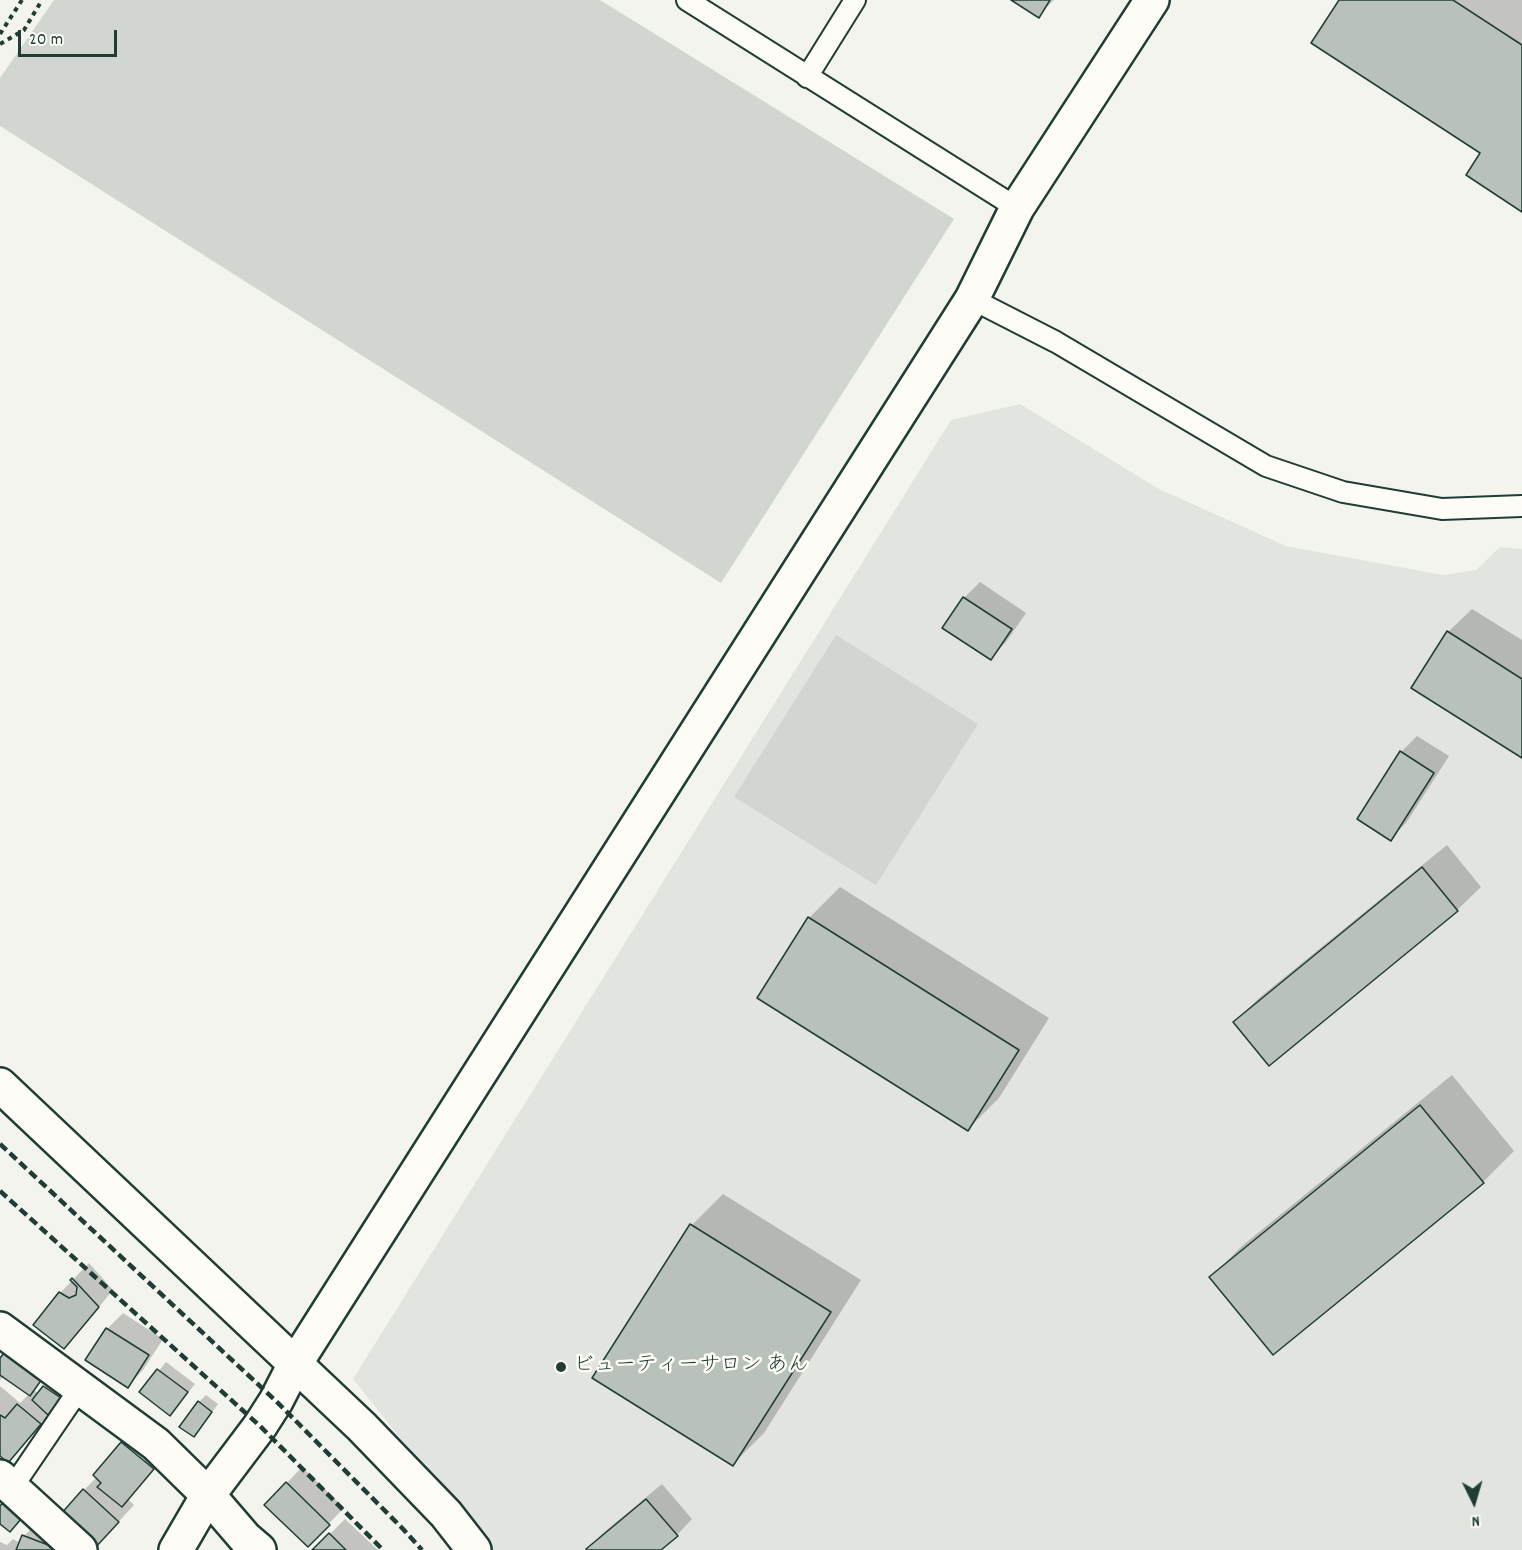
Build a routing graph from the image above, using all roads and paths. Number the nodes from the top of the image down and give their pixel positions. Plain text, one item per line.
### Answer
1 (22, 0) edge
2 (42, 0) edge
3 (687, 0) edge
4 (855, 0) edge
5 (1152, 0) edge
6 (0, 34) edge
7 (0, 44) edge
8 (807, 76) junction
9 (1017, 208) junction
10 (972, 298) junction
11 (1522, 506) edge
12 (0, 1084) edge
13 (0, 1329) edge
14 (295, 1364) junction
15 (80, 1388) junction
16 (4, 1481) edge
17 (208, 1495) junction
18 (80, 1550) edge
19 (176, 1550) edge
20 (259, 1550) edge
21 (474, 1550) edge

1 - 6 path
2 - 7 path
3 - 8 lane
4 - 8 lane
5 - 9 street
8 - 9 lane
9 - 10 street
10 - 11 lane
10 - 14 street
12 - 14 street
13 - 15 street
14 - 17 street
14 - 21 street
15 - 16 lane
15 - 17 street
16 - 18 street
17 - 19 street
17 - 20 street

